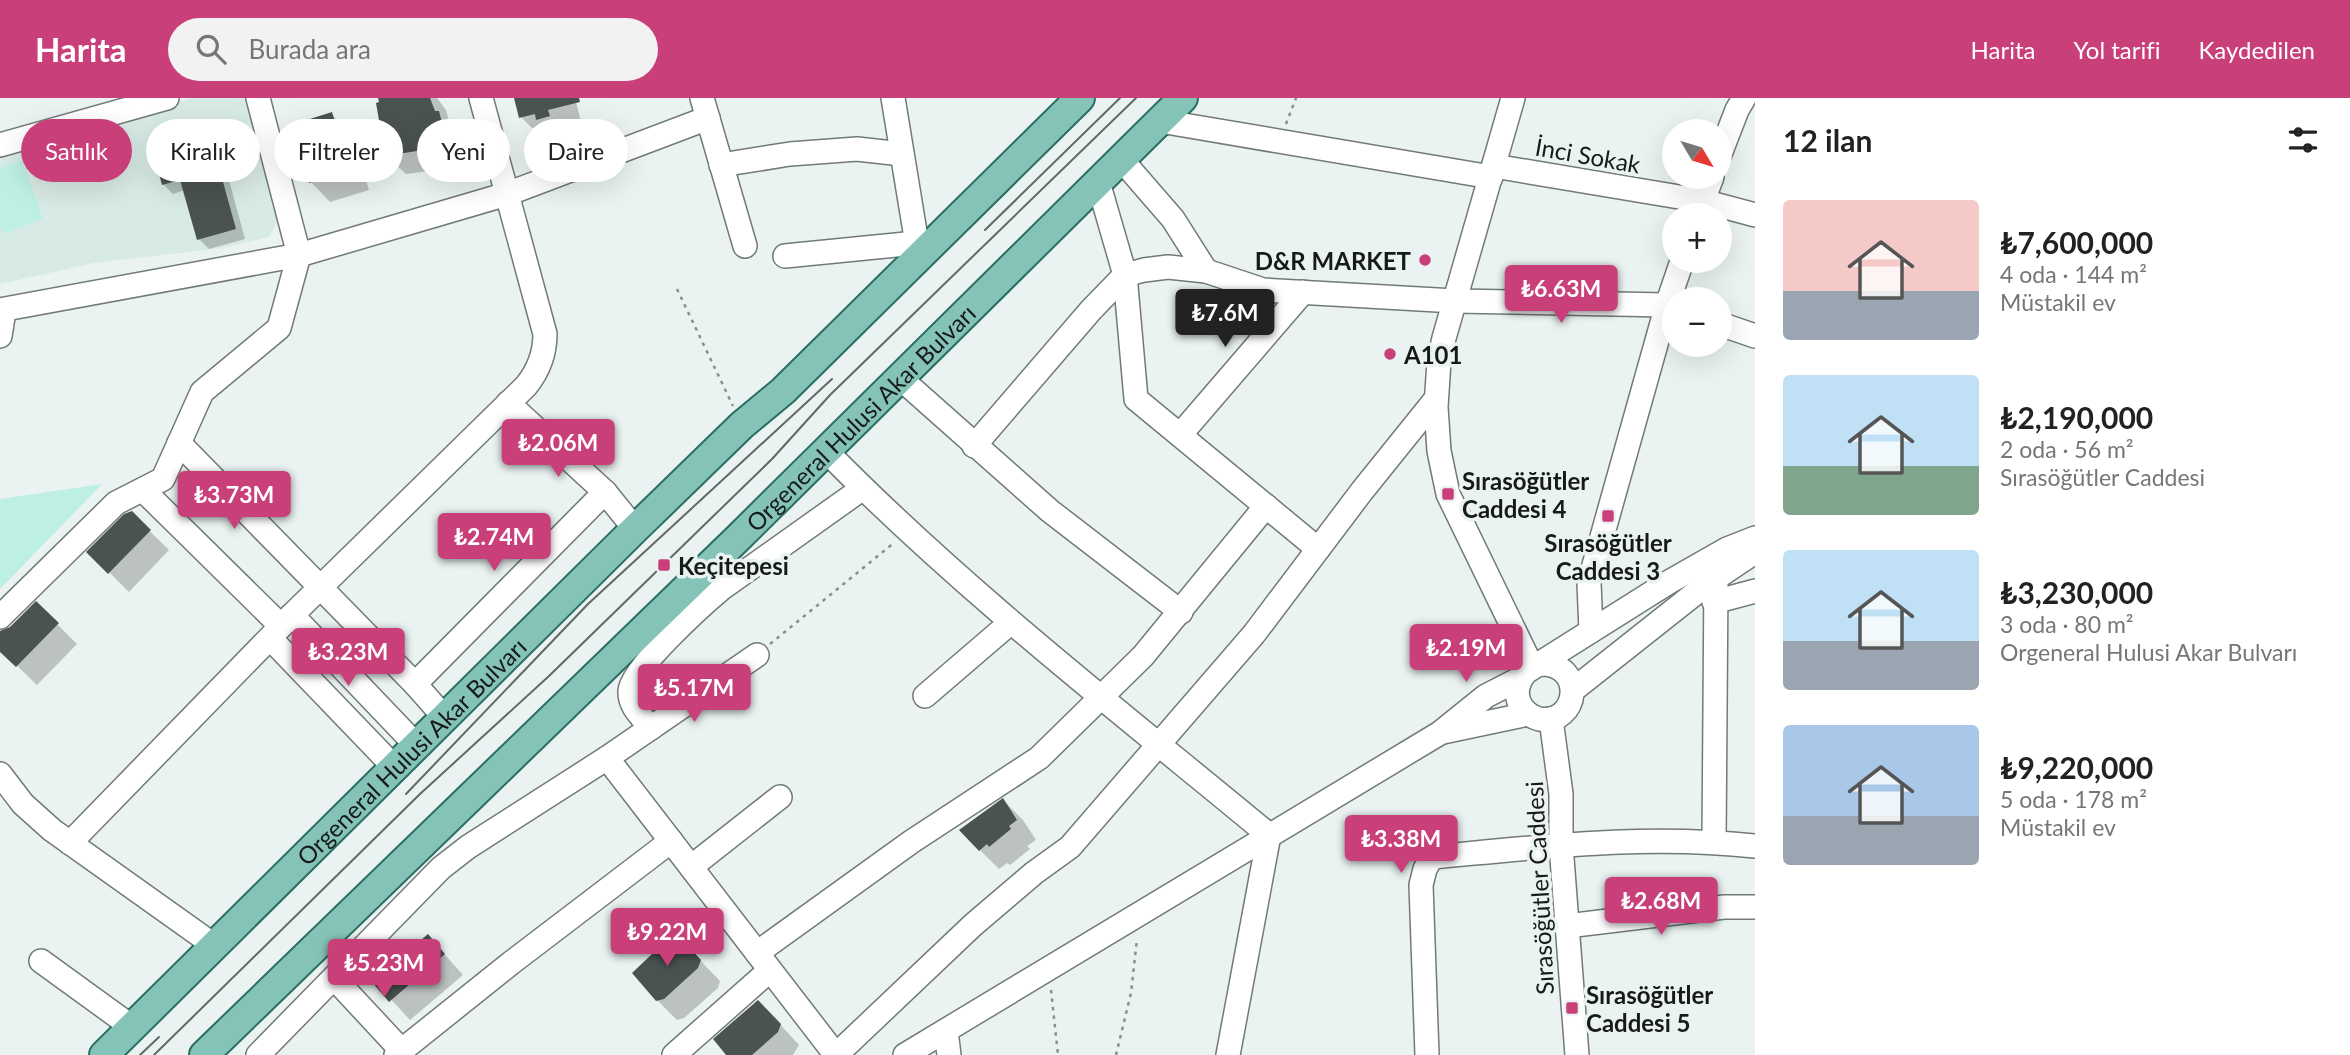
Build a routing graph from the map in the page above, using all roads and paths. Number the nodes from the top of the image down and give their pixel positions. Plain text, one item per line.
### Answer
1 (167, 98) edge
2 (258, 98) edge
3 (481, 98) edge
4 (893, 98) edge
5 (1080, 98) edge
6 (1183, 98) edge
7 (1296, 98) edge
8 (1513, 98) edge
9 (1744, 98) edge
10 (108, 106) edge
11 (705, 108) edge
12 (1160, 121) junction
13 (1732, 126) edge
14 (1283, 142) junction
15 (0, 145) edge
16 (902, 155) junction
17 (1121, 159) junction
18 (721, 164) junction
19 (1492, 172) junction
20 (1098, 182) junction
21 (507, 194) junction
22 (1671, 203) edge
23 (1732, 212) edge
24 (1755, 215) edge
25 (746, 246) dead end
26 (917, 249) junction
27 (299, 255) junction
28 (785, 256) dead end
29 (1206, 271) junction
30 (1125, 275) junction
31 (677, 289) dead end
32 (1303, 292) junction
33 (1455, 301) junction
34 (1662, 307) edge
35 (2, 311) edge
36 (1732, 328) edge
37 (0, 336) edge
38 (1755, 336) edge
39 (1662, 337) edge
40 (900, 378) junction
41 (1436, 399) junction
42 (508, 403) junction
43 (743, 425) junction
44 (1180, 435) junction
45 (179, 443) junction
46 (974, 446) junction
47 (826, 451) junction
48 (863, 488) junction
49 (142, 489) junction
50 (605, 492) junction
51 (1266, 506) junction
52 (635, 529) junction
53 (908, 532) junction
54 (1755, 538) edge
55 (1318, 549) junction
56 (1755, 552) edge
57 (1716, 578) junction
58 (320, 588) junction
59 (1755, 591) edge
60 (1714, 602) junction
61 (1181, 612) junction
62 (0, 617) edge
63 (1010, 622) junction
64 (281, 626) junction
65 (1591, 631) junction
66 (757, 655) joint
67 (1530, 670) junction
68 (415, 684) junction
69 (1573, 690) junction
70 (925, 695) dead end
71 (1102, 696) junction
72 (1528, 714) junction
73 (445, 718) junction
74 (1550, 719) junction
75 (651, 728) junction
76 (1440, 733) junction
77 (1160, 744) junction
78 (417, 746) junction
79 (607, 758) junction
80 (395, 768) junction
81 (0, 774) edge
82 (780, 797) dead end
83 (1269, 835) junction
84 (671, 841) junction
85 (1714, 842) junction
86 (70, 843) junction
87 (1561, 845) junction
88 (1755, 846) edge
89 (691, 867) junction
90 (1755, 907) edge
91 (1138, 915) junction
92 (1567, 926) junction
93 (215, 946) junction
94 (41, 961) dead end
95 (764, 961) junction
96 (1048, 969) junction
97 (334, 978) junction
98 (132, 1027) junction
99 (946, 1031) junction
100 (210, 1053) edge
101 (399, 1053) edge
102 (104, 1055) edge
103 (258, 1055) edge
104 (674, 1055) edge
105 (835, 1055) edge
106 (905, 1055) edge
107 (949, 1055) edge
108 (1058, 1055) edge
109 (1116, 1055) edge
110 (1228, 1055) edge
111 (1427, 1055) edge
112 (1577, 1055) edge

1 - 10 street
2 - 27 street
3 - 21 street
4 - 16 street
5 - 26 main road, Orgeneral Hulusi Akar Bulvarı
6 - 12 main road, Orgeneral Hulusi Akar Bulvarı
7 - 14 path
8 - 19 street
9 - 13 street
10 - 15 street
11 - 18 street
11 - 21 street
12 - 14 street, İnci Sokak
12 - 17 main road, Orgeneral Hulusi Akar Bulvarı
14 - 19 street, İnci Sokak
16 - 18 street
16 - 26 street
17 - 20 main road, Orgeneral Hulusi Akar Bulvarı
17 - 29 street
18 - 25 street
19 - 22 street, İnci Sokak
19 - 33 street
20 - 30 street
20 - 40 main road, Orgeneral Hulusi Akar Bulvarı
21 - 27 street
21 - 42 street
23 - 24 street, İnci Sokak
26 - 28 street
26 - 43 main road, Orgeneral Hulusi Akar Bulvarı
27 - 35 street
27 - 45 street
29 - 30 street
29 - 32 street
30 - 44 street
30 - 46 street
31 - 43 path
32 - 33 street
32 - 44 street
33 - 34 street
33 - 41 street
35 - 37 street
36 - 38 street
39 - 65 street
40 - 46 street
40 - 47 main road, Orgeneral Hulusi Akar Bulvarı
41 - 55 street
41 - 67 street
42 - 50 street
42 - 58 street
43 - 52 main road, Orgeneral Hulusi Akar Bulvarı
44 - 51 street
45 - 49 street
45 - 58 street
46 - 61 street
47 - 48 street
47 - 100 main road, Orgeneral Hulusi Akar Bulvarı
48 - 53 street
48 - 75 street
49 - 62 street
49 - 64 street
50 - 52 street
50 - 68 street
51 - 55 street
51 - 61 street
52 - 73 main road, Orgeneral Hulusi Akar Bulvarı
53 - 63 street
53 - 66 path
54 - 65 street
55 - 77 street
56 - 57 street
57 - 60 street
57 - 69 street
58 - 64 street
58 - 68 street
59 - 60 street
60 - 85 street
61 - 71 street
63 - 70 street
63 - 71 street
64 - 78 street
64 - 80 street
64 - 86 street
65 - 67 street
66 - 75 street
67 - 69 street
67 - 72 street
67 - 76 street
68 - 73 street
69 - 74 street
71 - 77 street
71 - 95 street
72 - 74 street
72 - 76 street
73 - 78 main road, Orgeneral Hulusi Akar Bulvarı
74 - 87 street, Sırasöğütler Caddesi
75 - 79 street
76 - 83 street
77 - 83 street
77 - 105 street
78 - 80 main road, Orgeneral Hulusi Akar Bulvarı
79 - 84 street
79 - 97 street
80 - 93 main road, Orgeneral Hulusi Akar Bulvarı
81 - 86 street
82 - 89 street
83 - 91 street
83 - 110 street
84 - 89 street
84 - 101 street
85 - 87 street
85 - 88 street
86 - 93 street
87 - 92 street, Sırasöğütler Caddesi
87 - 111 street
89 - 95 street
90 - 92 street
91 - 96 street
91 - 109 path
92 - 112 street, Sırasöğütler Caddesi
93 - 98 main road, Orgeneral Hulusi Akar Bulvarı
94 - 98 street
95 - 104 street
95 - 105 street
96 - 99 street
96 - 108 path
97 - 101 street
97 - 103 street
98 - 102 main road, Orgeneral Hulusi Akar Bulvarı
99 - 106 street
99 - 107 street

